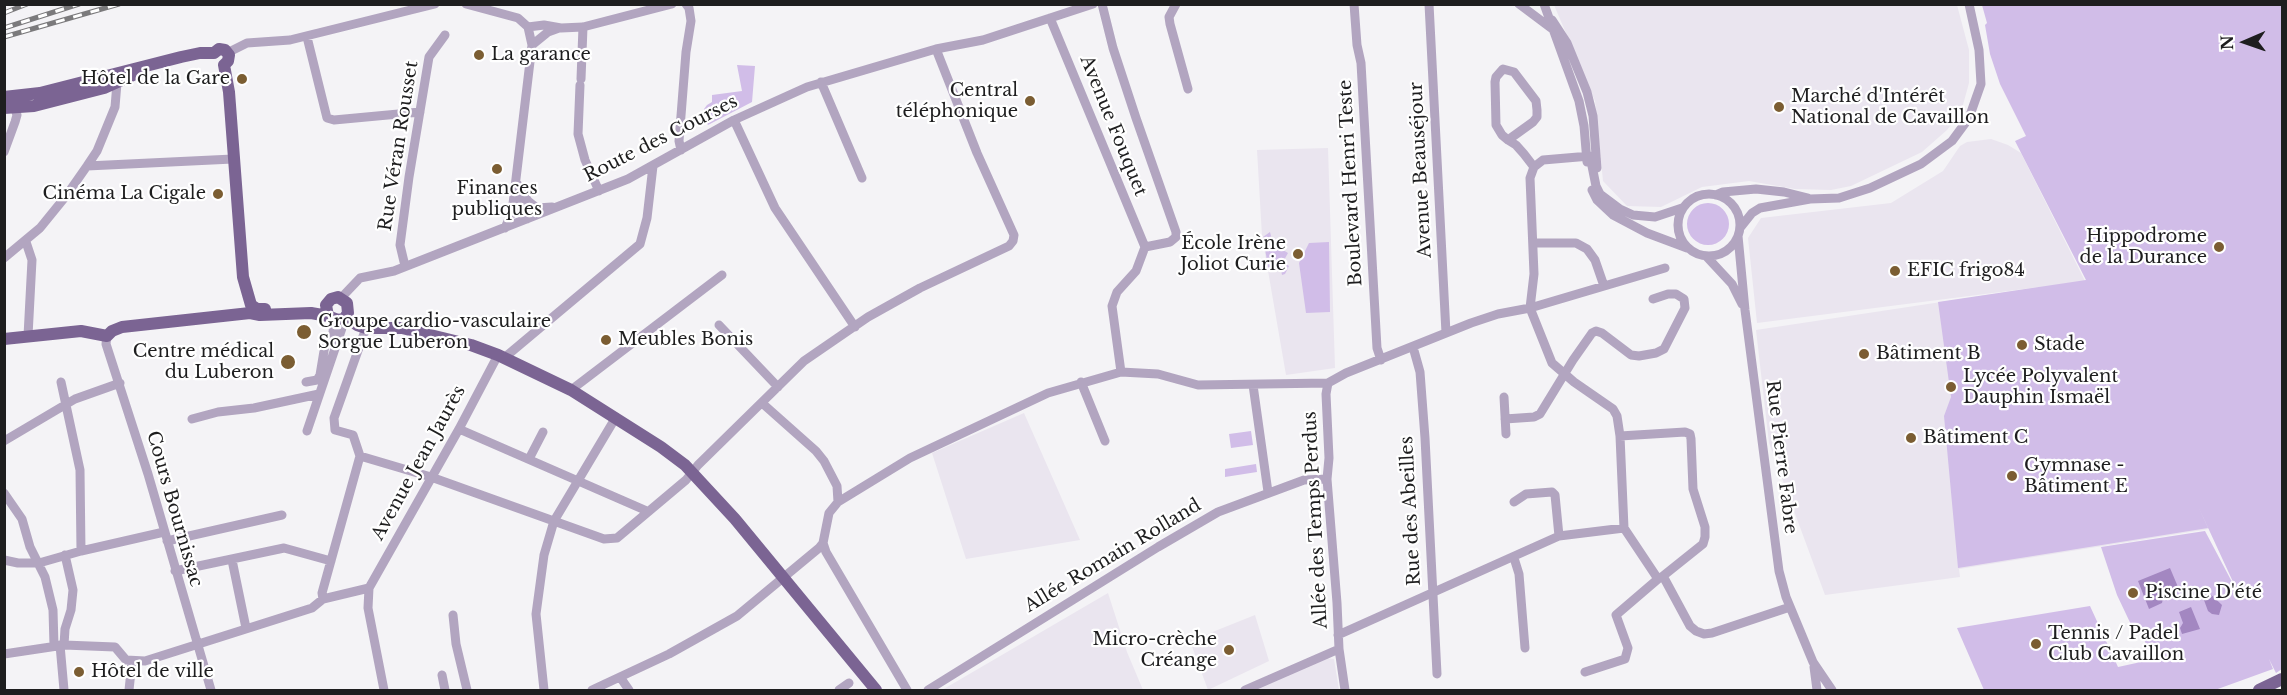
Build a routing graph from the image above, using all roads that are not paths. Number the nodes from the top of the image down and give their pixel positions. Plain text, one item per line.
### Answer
1 (435, 4) edge
2 (466, 4) edge
3 (672, 4) edge
4 (687, 4) edge
5 (1093, 4) edge
6 (1102, 4) edge
7 (1176, 4) edge
8 (1354, 4) edge
9 (1429, 4) edge
10 (1544, 4) edge
11 (1969, 4) edge
12 (1521, 5) edge
13 (1548, 15) junction
14 (1050, 18) junction
15 (528, 27) junction
16 (583, 27) junction
17 (561, 28) junction
18 (1551, 28) junction
19 (445, 35) dead end
20 (307, 37) junction
21 (532, 45) junction
22 (936, 49) junction
23 (227, 52) joint
24 (217, 59) junction
25 (123, 75) junction
26 (821, 82) junction
27 (1188, 89) dead end
28 (9, 103) edge
29 (420, 112) junction
30 (734, 120) junction
31 (1508, 140) junction
32 (681, 150) junction
33 (4, 152) edge
34 (1587, 156) junction
35 (233, 159) junction
36 (87, 166) junction
37 (653, 166) junction
38 (1534, 167) junction
39 (862, 178) dead end
40 (515, 185) junction
41 (599, 191) junction
42 (1716, 195) junction
43 (1605, 198) junction
44 (1810, 199) junction
45 (557, 207) junction
46 (1682, 208) junction
47 (527, 219) junction
48 (505, 228) junction
49 (1739, 232) junction
50 (26, 242) junction
51 (1533, 243) junction
52 (1145, 247) junction
53 (1687, 248) junction
54 (1706, 256) junction
55 (4, 258) edge
56 (405, 266) junction
57 (1665, 267) dead end
58 (722, 275) dead end
59 (1604, 286) junction
60 (341, 298) junction
61 (1653, 299) dead end
62 (1530, 308) junction
63 (251, 309) junction
64 (1745, 310) junction
65 (335, 316) junction
66 (719, 326) dead end
67 (855, 327) junction
68 (366, 328) junction
69 (1446, 333) junction
70 (28, 336) junction
71 (107, 336) junction
72 (4, 339) edge
73 (1413, 347) junction
74 (501, 356) junction
75 (1381, 360) junction
76 (1121, 372) junction
77 (1564, 375) junction
78 (61, 382) dead end
79 (306, 382) dead end
80 (1081, 382) junction
81 (120, 383) junction
82 (1328, 383) junction
83 (1253, 385) junction
84 (778, 387) junction
85 (571, 390) junction
86 (319, 394) junction
87 (1504, 397) dead end
88 (66, 403) junction
89 (762, 403) junction
90 (616, 417) junction
91 (192, 418) dead end
92 (1505, 418) junction
93 (459, 429) junction
94 (307, 431) dead end
95 (543, 432) dead end
96 (1506, 434) dead end
97 (1620, 436) junction
98 (4, 441) edge
99 (1105, 441) dead end
100 (360, 456) junction
101 (529, 459) junction
102 (692, 472) junction
103 (432, 477) junction
104 (1327, 479) junction
105 (578, 482) junction
106 (1268, 492) junction
107 (4, 493) edge
108 (838, 502) junction
109 (1514, 502) dead end
110 (647, 511) junction
111 (282, 515) dead end
112 (554, 521) junction
113 (1624, 528) junction
114 (1559, 536) junction
115 (166, 537) junction
116 (823, 543) junction
117 (81, 551) junction
118 (65, 555) junction
119 (1514, 558) junction
120 (4, 560) edge
121 (232, 560) junction
122 (331, 561) junction
123 (39, 563) junction
124 (175, 571) junction
125 (1660, 578) junction
126 (783, 579) junction
127 (369, 588) junction
128 (1432, 591) junction
129 (323, 599) junction
130 (1790, 607) junction
131 (453, 615) dead end
132 (54, 626) junction
133 (246, 628) junction
134 (65, 629) junction
135 (1338, 635) junction
136 (196, 643) junction
137 (59, 646) junction
138 (1525, 648) dead end
139 (1339, 649) junction
140 (4, 654) edge
141 (132, 662) junction
142 (1813, 662) junction
143 (1585, 672) dead end
144 (1437, 674) dead end
145 (442, 675) dead end
146 (620, 677) junction
147 (2283, 679) edge
148 (849, 683) dead end
149 (875, 687) edge
150 (64, 690) edge
151 (129, 690) edge
152 (211, 690) edge
153 (384, 690) edge
154 (445, 690) edge
155 (467, 690) edge
156 (544, 690) edge
157 (592, 690) edge
158 (629, 690) edge
159 (839, 690) edge
160 (907, 690) edge
161 (928, 690) edge
162 (1245, 690) edge
163 (1345, 690) edge
164 (1817, 690) edge
165 (1832, 690) edge
166 (2259, 690) edge

1 - 20 street
2 - 15 street
3 - 16 street
4 - 32 street
5 - 14 street, Route des Courses
6 - 52 street
7 - 27 street
8 - 75 street, Boulevard Henri Teste
9 - 69 street, Avenue Beauséjour
10 - 13 street
11 - 44 street
12 - 18 street
13 - 18 street
13 - 43 street
14 - 22 street, Route des Courses
14 - 52 street, Avenue Fouquet
15 - 17 street
15 - 21 street
16 - 17 street
16 - 41 street
17 - 21 street
18 - 34 street
19 - 29 street, Rue Véran Rousset
20 - 23 street
20 - 29 street
21 - 40 street
22 - 26 street, Route des Courses
22 - 67 street
23 - 24 main road
24 - 25 main road
24 - 25 main road
24 - 35 main road
25 - 28 main road
25 - 36 street
26 - 30 street, Route des Courses
26 - 39 street
28 - 33 street
29 - 56 street, Rue Véran Rousset
30 - 32 street, Route des Courses
30 - 67 street
31 - 31 street
31 - 38 street
32 - 37 street, Route des Courses
34 - 38 street
34 - 43 street
34 - 53 street
35 - 36 street
35 - 63 main road
36 - 50 street
37 - 41 street, Route des Courses
37 - 74 street
38 - 51 street
40 - 45 street
40 - 47 street
40 - 48 street
41 - 45 street, Route des Courses
42 - 44 street
42 - 46 street
42 - 49 street
43 - 46 street
44 - 49 street
45 - 47 street, Route des Courses
46 - 53 street
47 - 48 street, Route des Courses
48 - 56 street, Route des Courses
49 - 54 street
49 - 64 street, Rue Pierre Fabre
50 - 55 street
50 - 70 street
51 - 59 street
51 - 62 street
52 - 76 street
53 - 54 street
54 - 64 street, Rue Pierre Fabre
56 - 60 street, Route des Courses
57 - 59 street
58 - 85 street
59 - 62 street
60 - 65 main road
60 - 65 main road
61 - 77 street
62 - 69 street
62 - 77 street
63 - 65 main road
63 - 71 main road
64 - 130 street, Rue Pierre Fabre
65 - 68 main road
65 - 79 street
65 - 86 street
66 - 84 street
67 - 84 street
68 - 74 main road
68 - 100 street
69 - 73 street
70 - 71 main road
70 - 72 main road
71 - 81 street, Cours Bournissac
73 - 75 street
73 - 128 street, Rue des Abeilles
74 - 85 main road
74 - 93 street, Avenue Jean Jaurès
75 - 82 street
76 - 80 street
76 - 83 street
77 - 92 street
77 - 97 street
78 - 88 street
80 - 99 street
80 - 108 street
81 - 88 street
81 - 115 street, Cours Bournissac
82 - 83 street
82 - 104 street, Allée des Temps Perdus
83 - 106 street
84 - 89 street
85 - 90 main road
86 - 91 street
86 - 94 street
87 - 92 street
88 - 98 street
88 - 117 street
89 - 102 street
89 - 108 street
90 - 102 main road
90 - 105 street
92 - 96 street
93 - 101 street
93 - 103 street, Avenue Jean Jaurès
95 - 101 street
97 - 113 street
97 - 125 street
100 - 103 street
100 - 122 street
101 - 105 street
102 - 110 street
102 - 126 main road
103 - 112 street
103 - 127 street, Avenue Jean Jaurès
104 - 106 street, Allée Romain Rolland
104 - 135 street, Allée des Temps Perdus
105 - 110 street
105 - 112 street
106 - 161 street, Allée Romain Rolland
107 - 123 street
108 - 116 street
109 - 114 street
110 - 112 street
111 - 115 street
112 - 156 street
113 - 114 street
113 - 125 street
114 - 119 street
115 - 117 street
115 - 124 street, Cours Bournissac
116 - 126 street
116 - 160 street
117 - 118 street
118 - 123 street
118 - 134 street
119 - 128 street
119 - 138 street
120 - 123 street
121 - 122 street
121 - 124 street
121 - 133 street
122 - 129 street
123 - 132 street
124 - 136 street, Cours Bournissac
125 - 130 street
125 - 143 street
126 - 146 street
126 - 149 main road
127 - 129 street
127 - 153 street
128 - 135 street
128 - 144 street, Rue des Abeilles
129 - 133 street
130 - 142 street, Rue Pierre Fabre
131 - 155 street
132 - 134 street
132 - 137 street
133 - 136 street
134 - 137 street
135 - 139 street, Allée des Temps Perdus
136 - 141 street
136 - 152 street, Cours Bournissac
137 - 140 street
137 - 141 street
137 - 150 street
139 - 162 street
139 - 163 street, Allée des Temps Perdus
141 - 151 street
142 - 164 street
142 - 165 street
145 - 154 street
146 - 157 street
146 - 158 street
147 - 166 main road
148 - 159 street

